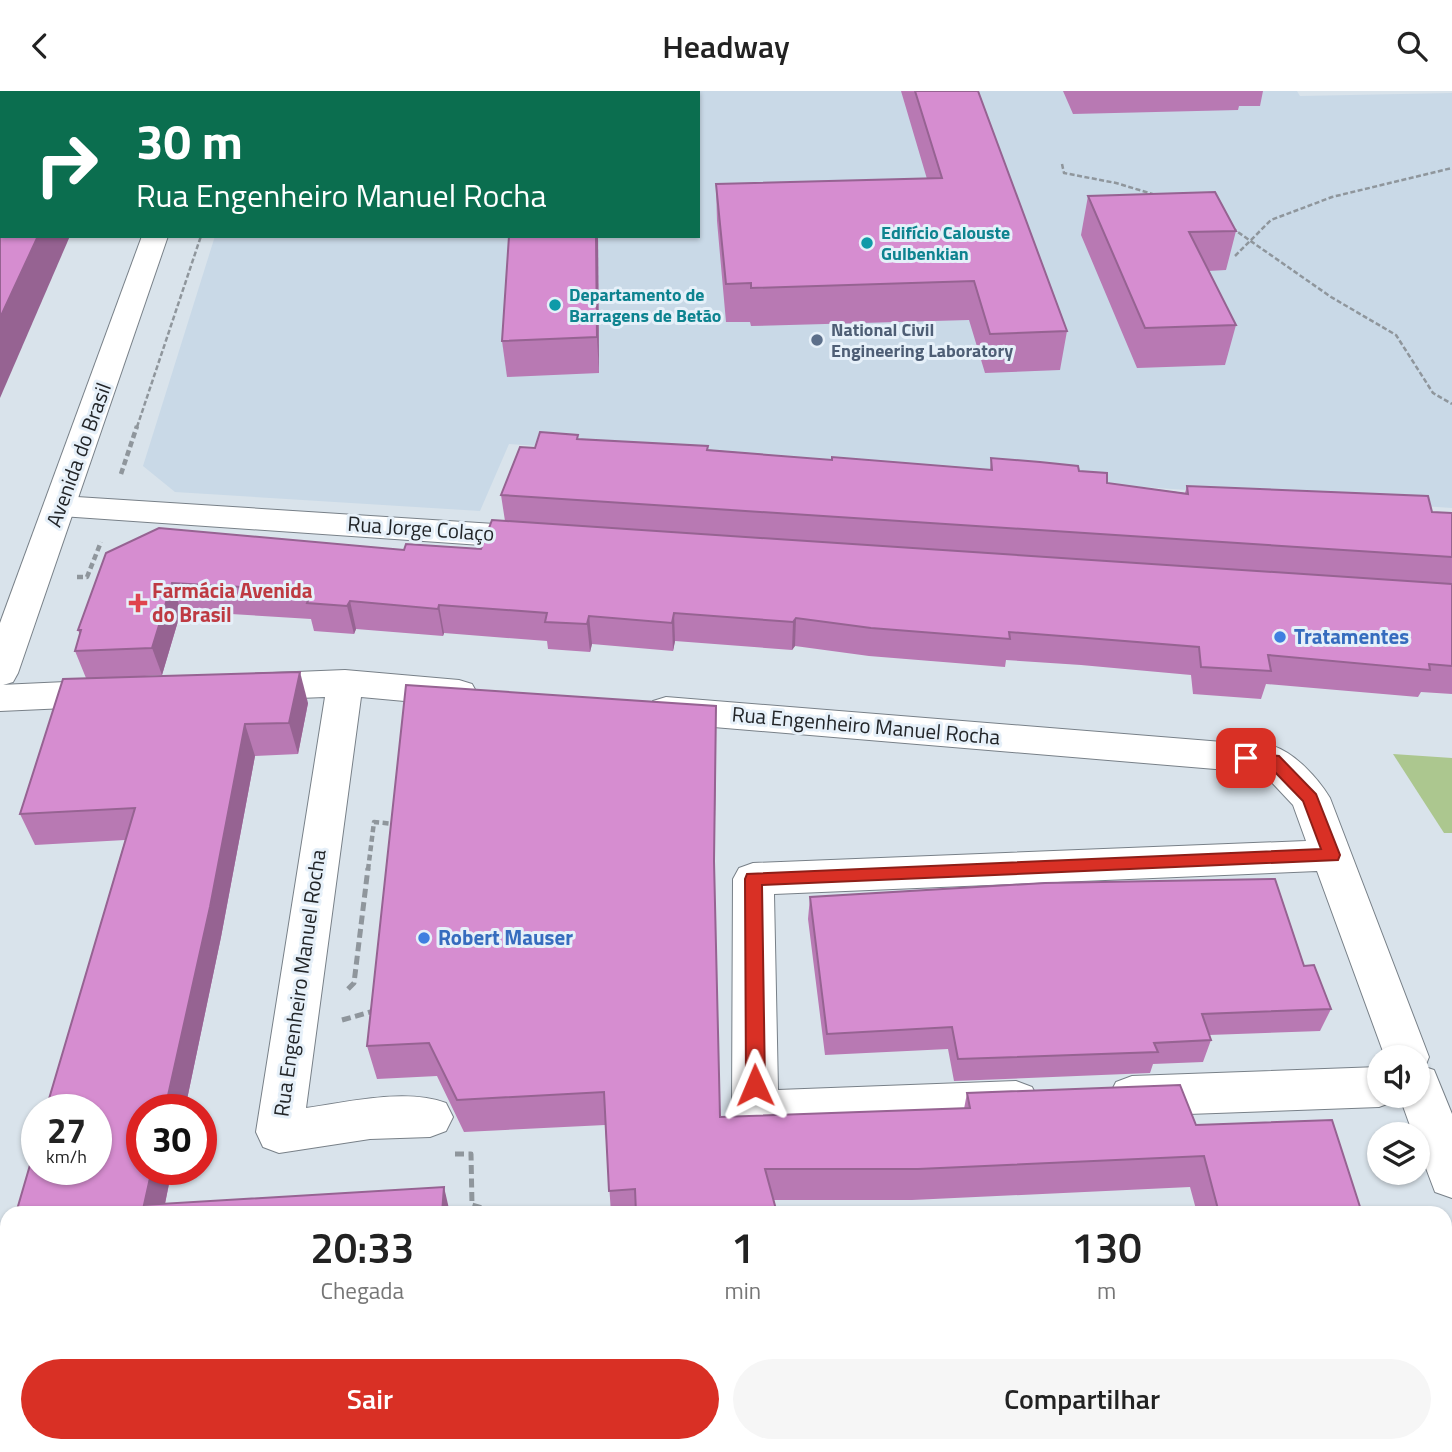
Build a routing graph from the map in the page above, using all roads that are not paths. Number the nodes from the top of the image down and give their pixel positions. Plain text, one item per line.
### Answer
1 (154, 238) edge
2 (61, 506) junction
3 (566, 539) edge
4 (0, 673) edge
5 (345, 683) junction
6 (220, 688) edge
7 (151, 691) edge
8 (497, 696) edge
9 (0, 698) edge
10 (636, 707) edge
11 (1332, 855) junction
12 (1403, 1045) edge
13 (1367, 1087) edge
14 (1426, 1108) edge
15 (430, 1117) dead end
16 (1452, 1177) edge

1 - 2 street, Avenida do Brasil
2 - 3 street, Rua Jorge Colaço
2 - 4 street, Avenida do Brasil
5 - 6 street
5 - 8 street
5 - 15 street, Rua Engenheiro Manuel Rocha
7 - 9 street
10 - 11 street, Rua Engenheiro Manuel Rocha
11 - 12 street, Rua Engenheiro Manuel Rocha
11 - 13 street
14 - 16 street

